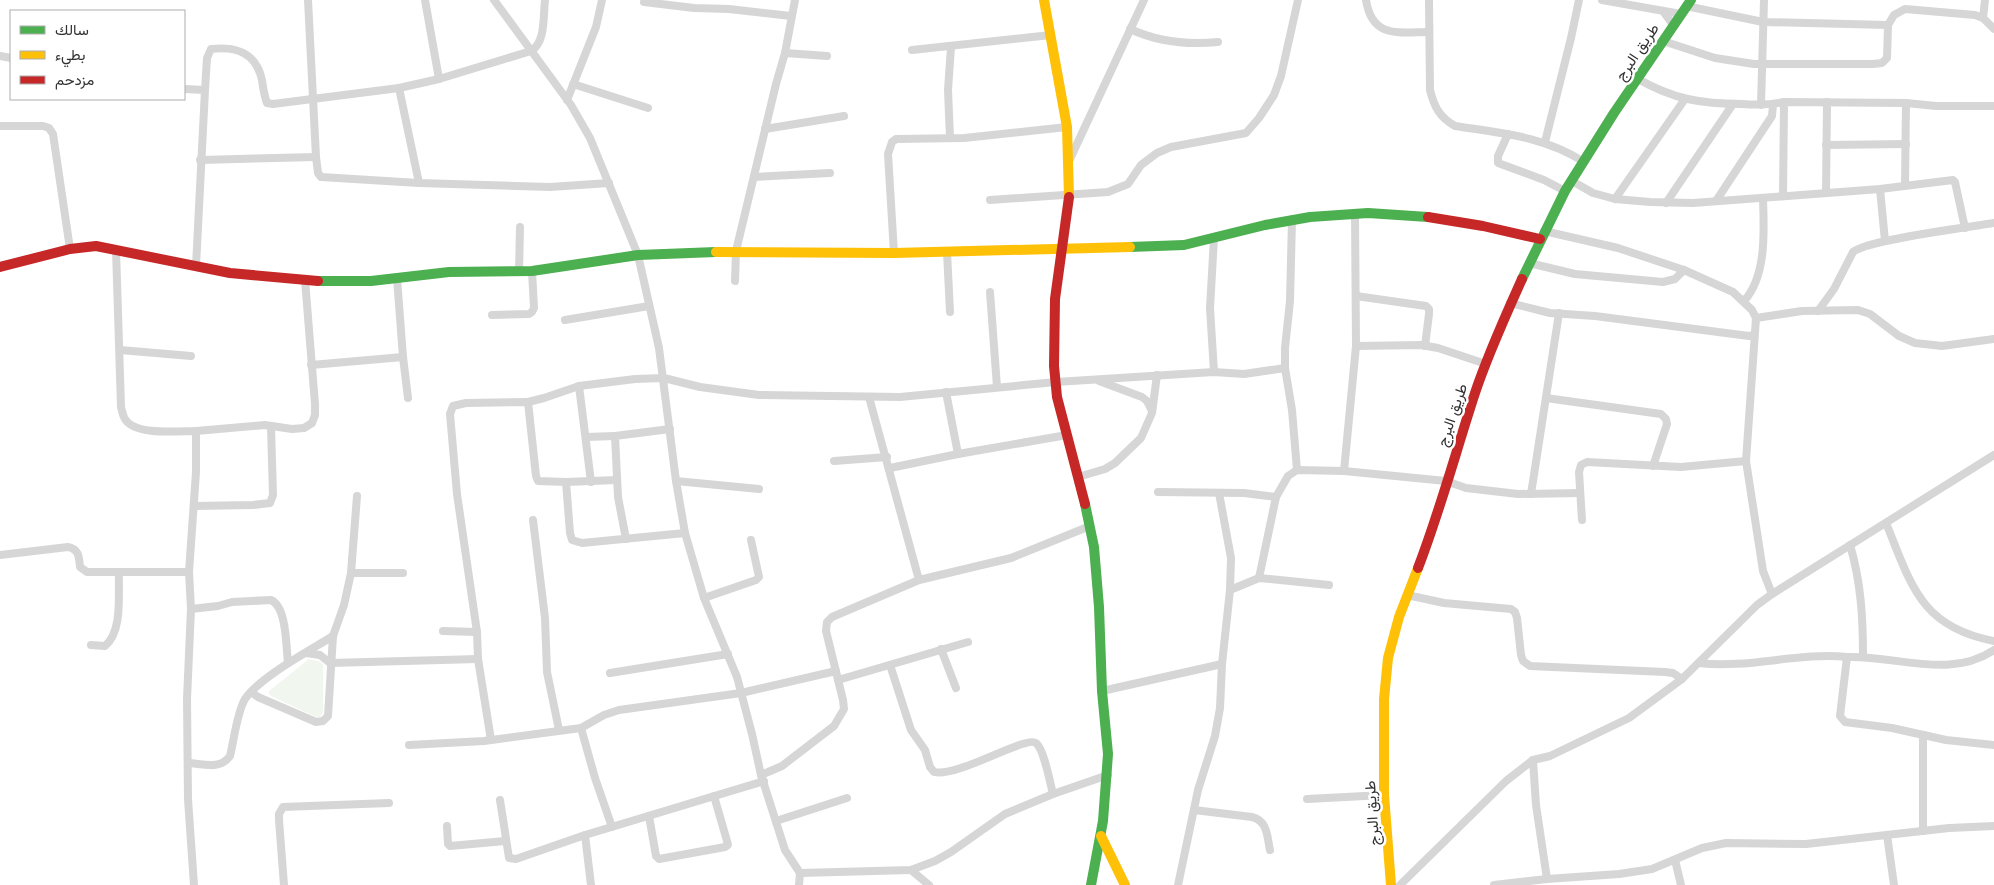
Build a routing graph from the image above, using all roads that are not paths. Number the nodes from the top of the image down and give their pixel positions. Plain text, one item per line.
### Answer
1 (308, 0) edge
2 (425, 0) edge
3 (494, 0) edge
4 (545, 0) edge
5 (602, 0) edge
6 (795, 0) edge
7 (1044, 0) edge
8 (1144, 0) edge
9 (1298, 0) edge
10 (1366, 0) edge
11 (1429, 0) edge
12 (1579, 0) edge
13 (1602, 0) edge
14 (1764, 0) edge
15 (1905, 0) edge
16 (1985, 0) edge
17 (644, 2) dead end
18 (1686, 7) edge
19 (1905, 9) junction
20 (1663, 11) junction
21 (791, 16) junction
22 (1983, 18) junction
23 (1763, 22) junction
24 (1888, 24) junction
25 (1673, 26) junction
26 (1994, 28) edge
27 (1130, 29) junction
28 (1429, 32) junction
29 (1051, 35) junction
30 (1663, 41) junction
31 (1218, 42) dead end
32 (951, 47) junction
33 (531, 50) junction
34 (912, 50) dead end
35 (785, 53) junction
36 (827, 56) dead end
37 (1762, 64) junction
38 (1638, 78) junction
39 (439, 79) junction
40 (573, 84) junction
41 (399, 88) junction
42 (185, 89) edge
43 (205, 90) junction
44 (314, 99) junction
45 (1685, 99) junction
46 (567, 100) junction
47 (1784, 102) junction
48 (1827, 102) junction
49 (1733, 104) junction
50 (1906, 104) junction
51 (1761, 105) junction
52 (1773, 105) junction
53 (1994, 106) edge
54 (648, 108) dead end
55 (844, 116) dead end
56 (0, 126) edge
57 (1067, 127) junction
58 (765, 129) junction
59 (1508, 134) junction
60 (950, 138) junction
61 (1545, 142) junction
62 (1826, 144) junction
63 (1906, 144) junction
64 (316, 157) junction
65 (200, 160) junction
66 (1069, 160) junction
67 (1584, 162) junction
68 (830, 173) dead end
69 (754, 177) junction
70 (1572, 181) junction
71 (419, 183) junction
72 (608, 183) junction
73 (1905, 185) junction
74 (1880, 189) junction
75 (1565, 191) junction
76 (1826, 193) junction
77 (1070, 195) junction
78 (1783, 196) junction
79 (1763, 198) junction
80 (1615, 199) junction
81 (990, 200) dead end
82 (1716, 201) junction
83 (1666, 203) junction
84 (1355, 214) junction
85 (1292, 220) junction
86 (1994, 223) edge
87 (520, 227) dead end
88 (1964, 228) junction
89 (1542, 235) junction
90 (1214, 238) junction
91 (1884, 242) junction
92 (70, 249) junction
93 (1062, 249) junction
94 (116, 250) junction
95 (736, 251) junction
96 (947, 252) junction
97 (894, 253) junction
98 (638, 255) junction
99 (1528, 263) junction
100 (196, 266) junction
101 (0, 267) edge
102 (1684, 270) junction
103 (532, 271) junction
104 (519, 272) junction
105 (397, 278) junction
106 (305, 280) junction
107 (735, 281) dead end
108 (990, 292) dead end
109 (1356, 296) junction
110 (1744, 301) junction
111 (1510, 303) junction
112 (649, 306) junction
113 (1818, 311) junction
114 (950, 312) dead end
115 (1559, 313) junction
116 (492, 316) dead end
117 (1756, 318) junction
118 (565, 320) dead end
119 (1754, 335) junction
120 (1994, 339) edge
121 (1356, 346) junction
122 (1425, 346) junction
123 (120, 350) junction
124 (192, 356) dead end
125 (403, 357) junction
126 (1486, 364) junction
127 (311, 365) junction
128 (1285, 368) junction
129 (1214, 372) junction
130 (1157, 374) junction
131 (664, 378) junction
132 (1095, 379) junction
133 (1056, 382) junction
134 (579, 386) junction
135 (997, 387) junction
136 (946, 392) junction
137 (869, 397) junction
138 (408, 398) dead end
139 (1546, 398) junction
140 (528, 402) junction
141 (1152, 413) junction
142 (271, 427) junction
143 (670, 429) junction
144 (196, 431) junction
145 (1067, 435) junction
146 (615, 436) junction
147 (586, 437) junction
148 (958, 454) junction
149 (1994, 455) edge
150 (886, 457) junction
151 (1746, 461) junction
152 (834, 462) dead end
153 (1653, 466) junction
154 (890, 468) junction
155 (1297, 470) junction
156 (1344, 471) junction
157 (1078, 477) junction
158 (617, 480) junction
159 (676, 481) junction
160 (1446, 481) junction
161 (566, 482) junction
162 (591, 482) junction
163 (759, 489) dead end
164 (1158, 492) dead end
165 (1219, 493) junction
166 (1580, 493) junction
167 (1531, 494) junction
168 (357, 496) dead end
169 (1276, 497) junction
170 (194, 506) junction
171 (533, 520) dead end
172 (1582, 520) dead end
173 (1886, 523) junction
174 (1090, 526) junction
175 (685, 533) junction
176 (626, 539) junction
177 (751, 540) dead end
178 (1850, 544) junction
179 (0, 555) edge
180 (189, 572) junction
181 (119, 573) junction
182 (351, 573) junction
183 (403, 573) dead end
184 (1259, 578) junction
185 (919, 580) junction
186 (1330, 585) dead end
187 (1230, 590) junction
188 (1407, 594) junction
189 (1772, 594) junction
190 (704, 598) junction
191 (191, 609) junction
192 (443, 631) dead end
193 (477, 632) junction
194 (333, 636) junction
195 (1994, 641) edge
196 (968, 642) dead end
197 (90, 645) dead end
198 (941, 649) junction
199 (1994, 650) edge
200 (305, 653) junction
201 (728, 654) junction
202 (1863, 656) junction
203 (1847, 657) junction
204 (478, 659) junction
205 (288, 663) junction
206 (330, 663) junction
207 (1699, 663) junction
208 (1222, 664) junction
209 (890, 665) junction
210 (836, 671) junction
211 (610, 673) dead end
212 (1682, 679) junction
213 (838, 680) junction
214 (956, 688) dead end
215 (1102, 691) junction
216 (251, 692) junction
217 (741, 693) junction
218 (581, 728) junction
219 (559, 730) junction
220 (1923, 735) junction
221 (491, 740) junction
222 (409, 745) dead end
223 (1994, 745) edge
224 (1533, 760) junction
225 (188, 763) junction
226 (1108, 775) junction
227 (762, 778) junction
228 (1053, 794) junction
229 (1384, 795) junction
230 (714, 796) junction
231 (847, 798) dead end
232 (1307, 799) dead end
233 (500, 800) dead end
234 (389, 803) dead end
235 (1194, 810) junction
236 (650, 816) junction
237 (776, 821) junction
238 (447, 826) dead end
239 (1994, 826) edge
240 (612, 827) junction
241 (1923, 831) junction
242 (585, 835) junction
243 (1887, 835) junction
244 (1101, 836) junction
245 (505, 841) junction
246 (1270, 850) dead end
247 (1675, 860) junction
248 (911, 870) junction
249 (800, 873) junction
250 (1547, 878) junction
251 (194, 885) edge
252 (284, 885) edge
253 (591, 885) edge
254 (799, 885) edge
255 (929, 885) edge
256 (1091, 885) edge
257 (1125, 885) edge
258 (1178, 885) edge
259 (1391, 885) edge
260 (1400, 885) edge
261 (1494, 885) edge
262 (1681, 885) edge
263 (1894, 885) edge

1 - 44 street
2 - 39 street
3 - 33 street
4 - 33 street
5 - 40 street
6 - 21 street
7 - 29 street
8 - 27 street
9 - 77 street
10 - 28 street
11 - 28 street
12 - 61 street
13 - 20 street
14 - 23 street
15 - 19 street
16 - 22 street
17 - 21 street
18 - 20 street
18 - 23 street
18 - 25 street, طريق البرج
19 - 22 street
19 - 24 street
20 - 25 street
21 - 35 street
22 - 26 street
23 - 24 street
23 - 37 street
24 - 37 street
25 - 30 street, طريق البرج
27 - 31 street
27 - 66 street
28 - 59 street
29 - 32 street
29 - 57 street
30 - 37 street
30 - 38 street, طريق البرج
32 - 34 street
32 - 60 street
33 - 39 street
33 - 46 street
35 - 36 street
35 - 58 street
37 - 51 street
38 - 45 street
38 - 67 street, طريق البرج
39 - 41 street
40 - 46 street
40 - 54 street
41 - 44 street
41 - 71 street
42 - 43 street
43 - 44 street
43 - 65 street
44 - 64 street
45 - 49 street
45 - 80 street
46 - 72 street
47 - 48 street
47 - 52 street
47 - 78 street
48 - 50 street
48 - 62 street
49 - 51 street
49 - 83 street
50 - 53 street
50 - 63 street
51 - 52 street
52 - 82 street
55 - 58 street
56 - 92 street
57 - 60 street
57 - 66 street
58 - 69 street
59 - 61 street
59 - 75 street
60 - 97 street
61 - 67 street
62 - 63 street
62 - 76 street
63 - 73 street
64 - 65 street
64 - 71 street
65 - 100 street
66 - 77 street
67 - 70 street, طريق البرج
68 - 69 street
69 - 95 street
70 - 75 street, طريق البرج
70 - 80 street
71 - 72 street
72 - 98 street
73 - 74 street
73 - 88 street
74 - 76 street
74 - 91 street
75 - 89 street, طريق البرج
76 - 78 street
77 - 81 street
77 - 93 street
78 - 79 street
79 - 82 street
79 - 110 street
80 - 83 street
82 - 83 street
84 - 85 street
84 - 89 street
84 - 109 street
85 - 90 street
85 - 128 street
86 - 88 street
87 - 104 street
88 - 91 street
89 - 99 street, طريق البرج
89 - 102 street
90 - 93 street
90 - 129 street
91 - 113 street
92 - 94 street
92 - 101 street
93 - 96 street
93 - 133 street
94 - 100 street
94 - 123 street
95 - 97 street
95 - 98 street
95 - 107 street
96 - 97 street
96 - 114 street
98 - 103 street
98 - 112 street
99 - 102 street
99 - 111 street, طريق البرج
100 - 106 street
102 - 110 street
103 - 104 street
103 - 116 street
104 - 105 street
105 - 106 street
105 - 125 street
106 - 127 street
108 - 135 street
109 - 121 street
109 - 122 street
110 - 117 street
111 - 115 street
111 - 126 street, طريق البرج
112 - 118 street
112 - 131 street
113 - 117 street
113 - 120 street
115 - 119 street
115 - 139 street
117 - 119 street
119 - 151 street
121 - 122 street
121 - 156 street
122 - 126 street
123 - 124 street
123 - 144 street
125 - 127 street
125 - 138 street
126 - 160 street, طريق البرج
127 - 142 street
128 - 129 street
128 - 155 street
129 - 130 street
130 - 132 street
130 - 141 street
131 - 134 street
131 - 137 street
131 - 143 street
132 - 133 street
132 - 141 street
133 - 135 street
133 - 145 street
134 - 140 street
134 - 147 street
135 - 136 street
136 - 137 street
136 - 148 street
137 - 150 street
139 - 153 street
139 - 167 street
140 - 161 street
140 - 193 street
141 - 157 street
142 - 144 street
142 - 170 street
143 - 146 street
143 - 159 street
144 - 170 street
145 - 148 street
145 - 157 street
146 - 147 street
146 - 158 street
147 - 162 street
148 - 154 street
149 - 173 street
150 - 152 street
150 - 154 street
151 - 153 street
151 - 189 street
153 - 166 street
154 - 185 street
155 - 156 street
155 - 169 street
156 - 160 street
157 - 174 street
158 - 162 street
158 - 176 street
159 - 163 street
159 - 175 street
160 - 167 street
160 - 188 street, طريق البرج
161 - 162 street
161 - 176 street
164 - 165 street
165 - 169 street
165 - 187 street
166 - 167 street
166 - 172 street
168 - 182 street
169 - 184 street
170 - 180 street
171 - 219 street
173 - 178 street
173 - 195 street
174 - 185 street
174 - 215 street
175 - 176 street
175 - 190 street
177 - 190 street
178 - 189 street
178 - 202 street
179 - 181 street
180 - 181 street
180 - 191 street
181 - 197 street
182 - 183 street
182 - 194 street
184 - 186 street
184 - 187 street
185 - 210 street
187 - 208 street
188 - 212 street
188 - 229 street, طريق البرج
189 - 207 street
190 - 201 street
191 - 205 street
191 - 225 street
192 - 193 street
193 - 204 street
194 - 200 street
194 - 206 street
196 - 198 street
198 - 209 street
198 - 214 street
199 - 202 street
200 - 205 street
200 - 206 street
201 - 211 street
201 - 217 street
202 - 203 street
203 - 207 street
203 - 220 street
204 - 206 street
204 - 221 street
205 - 216 street
206 - 216 street
207 - 212 street
208 - 215 street
208 - 235 street
209 - 213 street
209 - 228 street
210 - 213 street
210 - 217 street
212 - 224 street
213 - 227 street
215 - 226 street
216 - 225 street
217 - 218 street
217 - 227 street
218 - 219 street
218 - 240 street
219 - 221 street
220 - 223 street
220 - 241 street
221 - 222 street
224 - 250 street
224 - 260 street
225 - 251 street
226 - 228 street
226 - 244 street
227 - 230 street
227 - 237 street
228 - 248 street
229 - 232 street
229 - 259 street, طريق البرج
230 - 236 street
230 - 236 street
231 - 237 street
233 - 245 street
234 - 252 street
235 - 246 street
235 - 258 street
236 - 240 street
237 - 249 street
238 - 245 street
239 - 241 street
240 - 242 street
241 - 243 street
242 - 245 street
242 - 253 street
243 - 247 street
243 - 263 street
244 - 256 street
244 - 257 street
247 - 250 street
247 - 262 street
248 - 249 street
248 - 255 street
249 - 254 street
250 - 261 street

